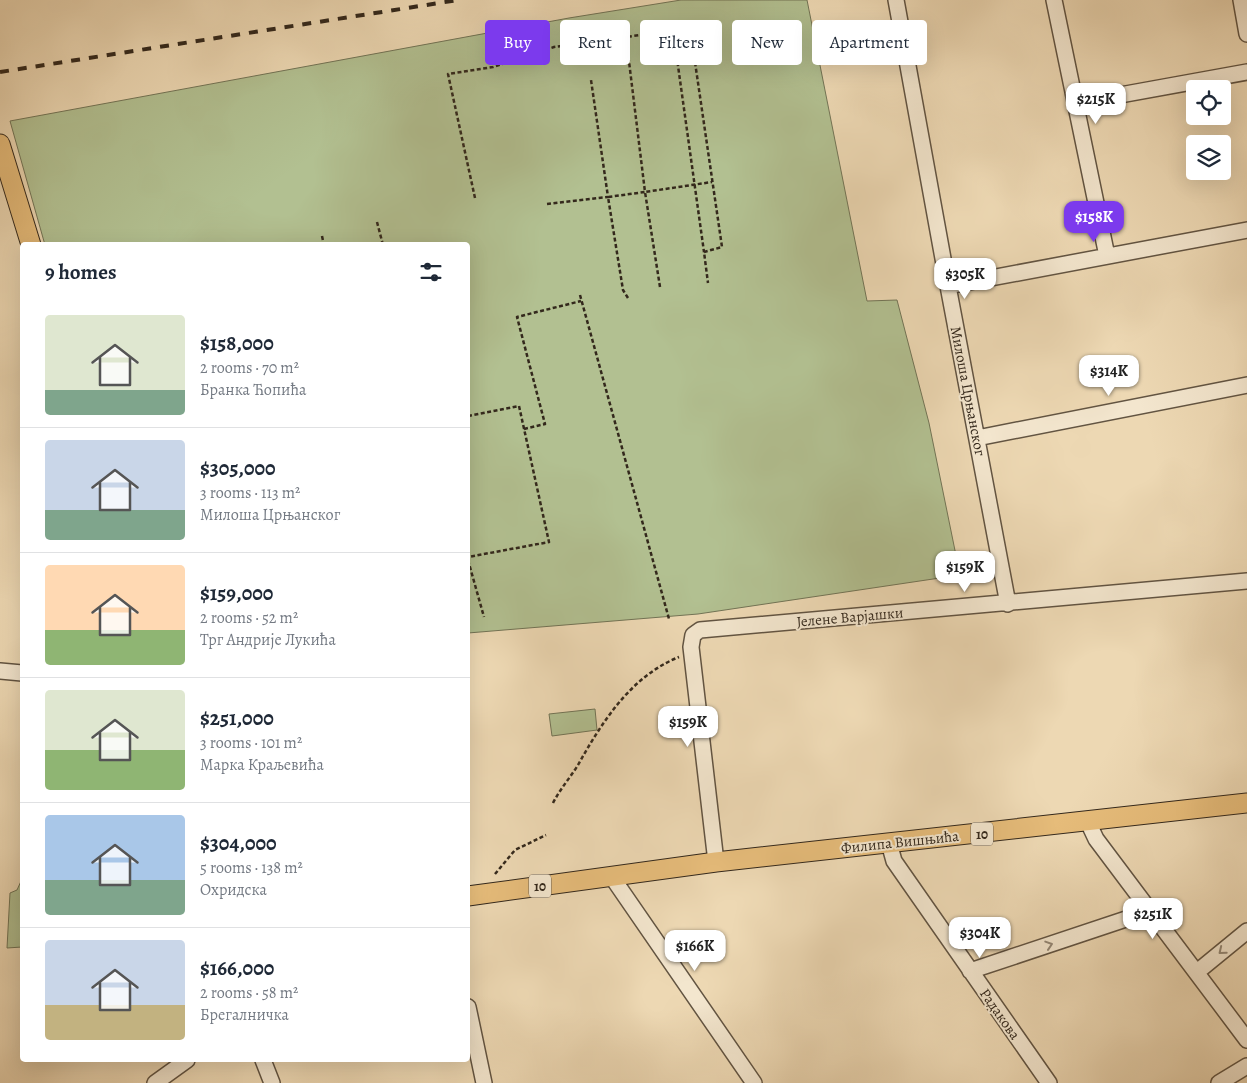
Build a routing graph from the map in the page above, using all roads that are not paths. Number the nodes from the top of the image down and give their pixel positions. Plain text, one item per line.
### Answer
1 (896, 0) edge
2 (1054, 0) edge
3 (1240, 0) edge
4 (1247, 34) edge
5 (1247, 72) edge
6 (1076, 103) junction
7 (0, 144) edge
8 (1247, 230) edge
9 (30, 242) edge
10 (1107, 256) junction
11 (948, 286) junction
12 (1247, 385) edge
13 (977, 438) junction
14 (1247, 581) edge
15 (1008, 604) junction
16 (0, 671) edge
17 (20, 673) edge
18 (1247, 803) edge
19 (1088, 822) junction
20 (889, 844) junction
21 (716, 862) junction
22 (612, 877) junction
23 (470, 896) edge
24 (1150, 911) junction
25 (1247, 931) edge
26 (970, 971) junction
27 (1197, 972) junction
28 (470, 1016) edge
29 (1247, 1040) edge
30 (184, 1062) edge
31 (264, 1062) edge
32 (1247, 1066) edge
33 (155, 1083) edge
34 (272, 1083) edge
35 (484, 1083) edge
36 (754, 1083) edge
37 (1049, 1083) edge
38 (1219, 1083) edge

1 - 11 street, Милоша Црњанског
2 - 6 street
3 - 4 street
5 - 6 street
6 - 10 street
7 - 9 main road
8 - 10 street
10 - 11 street
11 - 13 street, Милоша Црњанског
12 - 13 street
13 - 15 street, Милоша Црњанског
14 - 15 street, Јелене Варјашки
15 - 21 street, Јелене Варјашки
16 - 17 street
18 - 19 main road, Филипа Вишњића / 10
19 - 20 main road, Филипа Вишњића / 10
19 - 24 street
20 - 21 main road, Филипа Вишњића / 10
20 - 26 street, Радакова
21 - 22 main road, Филипа Вишњића / 10
22 - 23 main road, 10
22 - 36 street
26 -> 24 street
24 - 27 street
25 -> 27 street
26 - 37 street, Радакова
27 - 29 street
28 - 35 street
30 - 33 street
31 - 34 street
32 - 38 street

